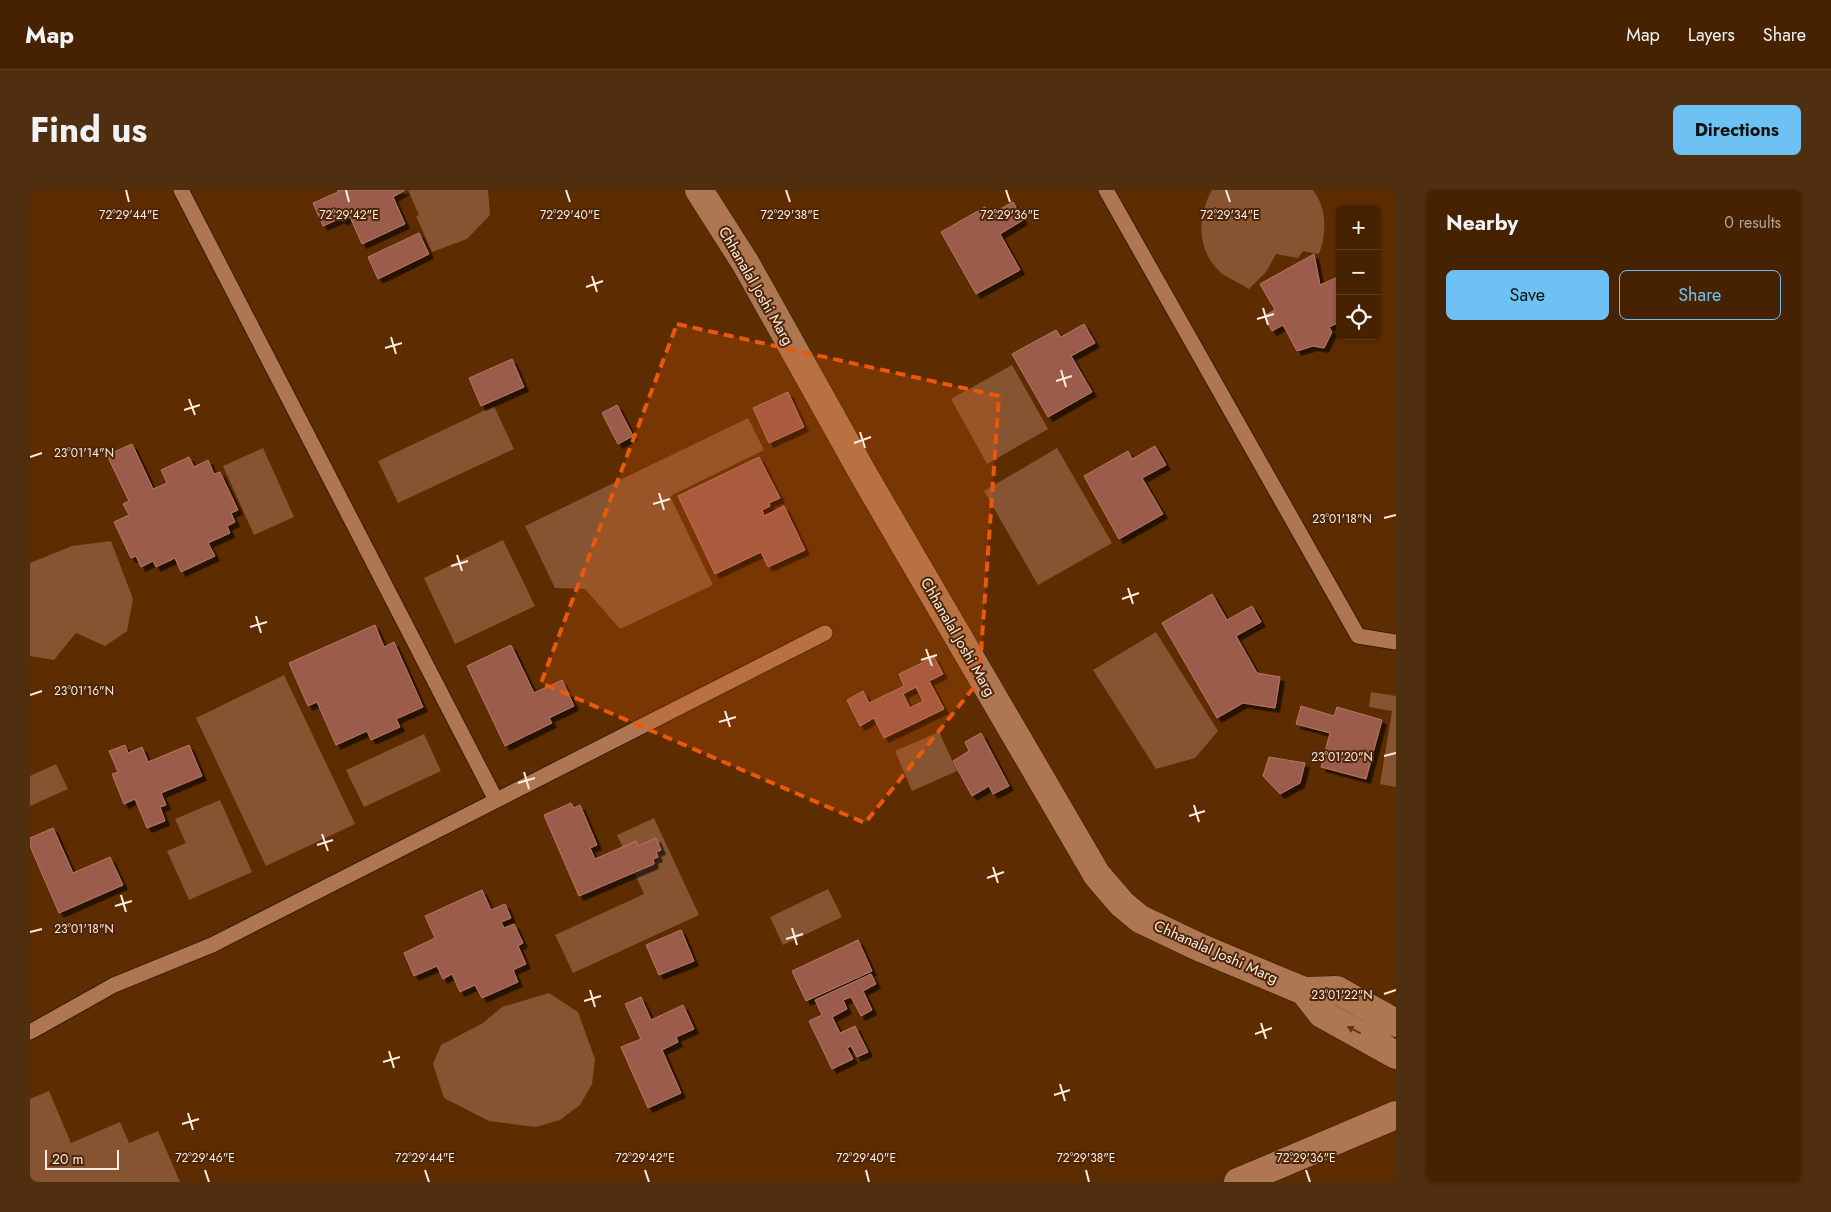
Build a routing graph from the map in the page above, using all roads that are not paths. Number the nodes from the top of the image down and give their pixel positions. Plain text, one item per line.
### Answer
1 (181, 190) edge
2 (698, 190) edge
3 (1106, 190) edge
4 (825, 633) dead end
5 (1396, 642) edge
6 (496, 800) junction
7 (1304, 991) junction
8 (1396, 1023) edge
9 (30, 1032) edge
10 (1396, 1055) edge
11 (1396, 1115) edge
12 (1238, 1182) edge

1 - 6 lane
2 - 7 street, Chhanalal Joshi Marg
3 - 5 lane
4 - 6 lane
6 - 9 lane
7 - 8 street, Chhanalal Joshi Marg
10 -> 7 street, Chhanalal Joshi Marg
11 - 12 street

